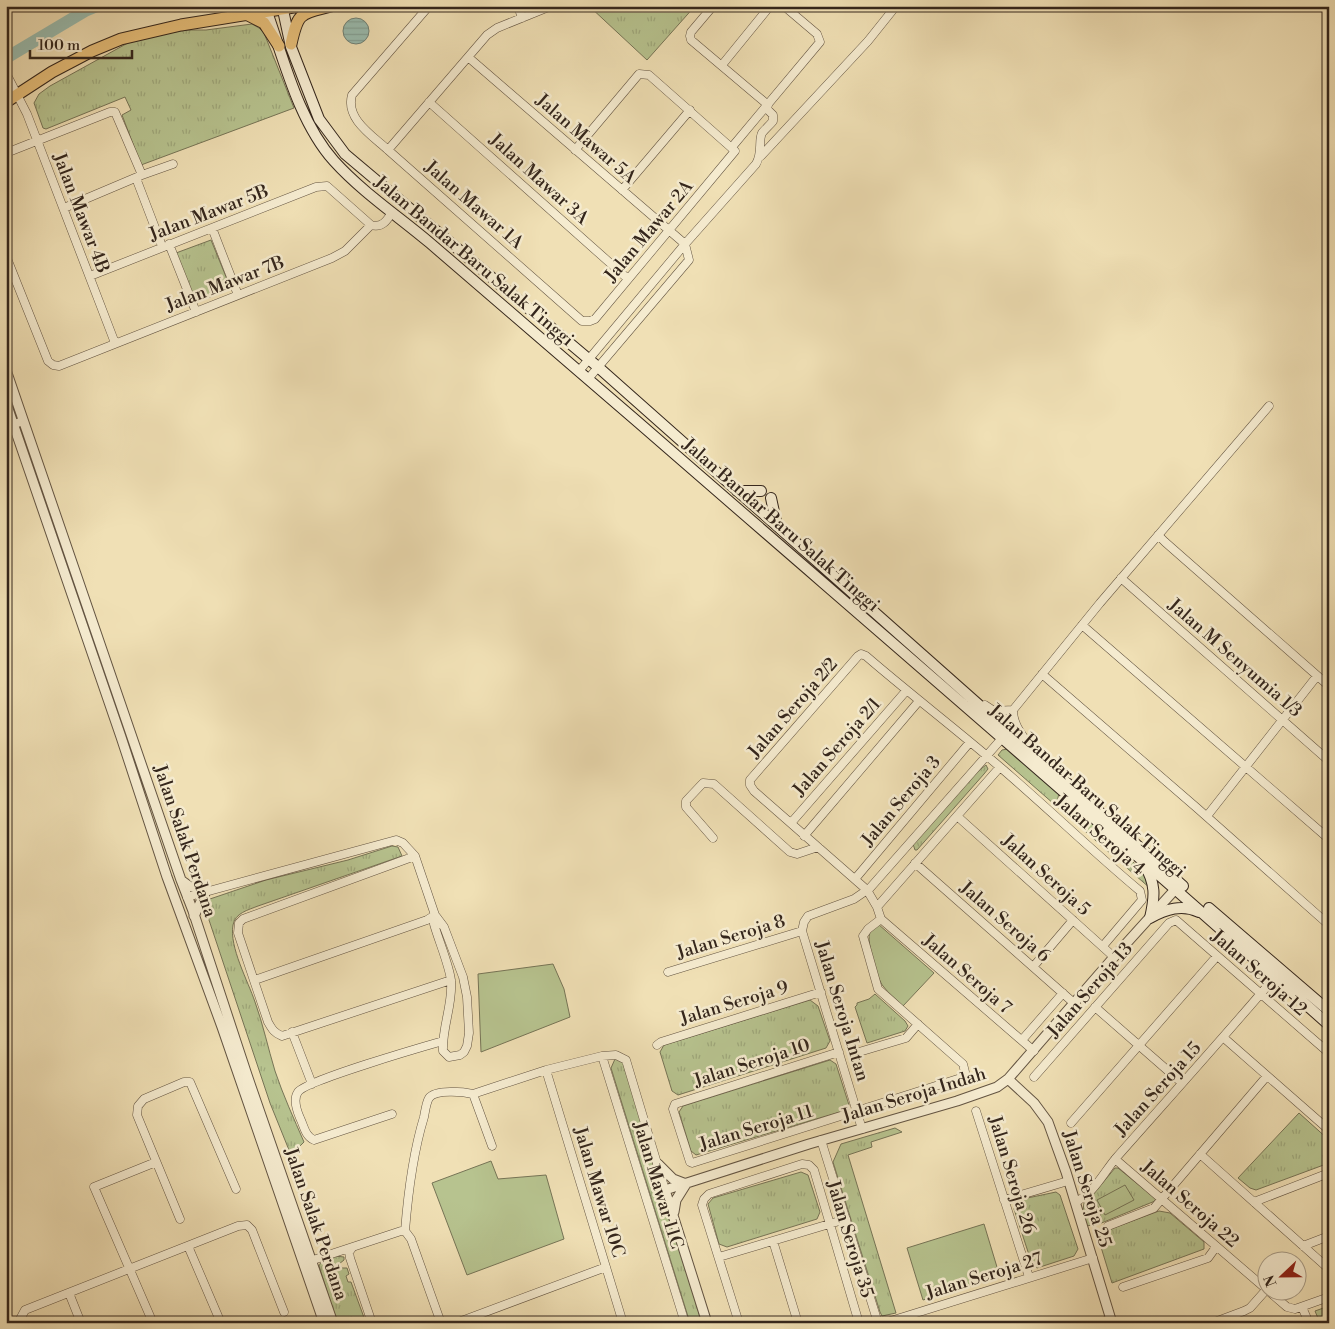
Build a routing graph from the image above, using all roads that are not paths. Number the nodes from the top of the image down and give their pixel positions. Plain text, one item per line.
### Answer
1 (300, 6) edge
2 (330, 6) edge
3 (429, 6) edge
4 (518, 6) edge
5 (552, 6) edge
6 (713, 6) edge
7 (770, 6) edge
8 (784, 6) edge
9 (896, 6) edge
10 (283, 10) junction
11 (267, 12) junction
12 (248, 15) junction
13 (522, 18) junction
14 (285, 45) junction
15 (468, 57) junction
16 (722, 64) junction
17 (6, 73) edge
18 (16, 95) junction
19 (6, 102) edge
20 (429, 102) junction
21 (767, 106) junction
22 (690, 110) junction
23 (37, 140) junction
24 (388, 150) junction
25 (575, 150) junction
26 (733, 150) junction
27 (6, 153) edge
28 (761, 156) junction
29 (173, 164) dead end
30 (139, 177) junction
31 (622, 190) junction
32 (64, 208) junction
33 (392, 212) junction
34 (371, 225) junction
35 (212, 228) junction
36 (670, 231) junction
37 (685, 244) junction
38 (166, 245) junction
39 (6, 256) edge
40 (90, 276) junction
41 (628, 279) junction
42 (238, 295) junction
43 (196, 312) junction
44 (582, 321) joint
45 (116, 342) junction
46 (588, 359) junction
47 (598, 368) junction
48 (6, 370) edge
49 (579, 371) junction
50 (588, 379) junction
51 (6, 403) edge
52 (1269, 406) dead end
53 (24, 421) junction
54 (10, 426) edge
55 (761, 491) dead end
56 (737, 492) junction
57 (771, 498) dead end
58 (777, 526) junction
59 (1158, 535) junction
60 (1121, 578) junction
61 (1082, 626) junction
62 (858, 656) joint
63 (1042, 674) junction
64 (1317, 676) junction
65 (115, 685) junction
66 (1329, 686) edge
67 (104, 689) junction
68 (906, 691) junction
69 (963, 691) junction
70 (919, 701) junction
71 (1013, 710) junction
72 (1282, 720) junction
73 (1005, 735) junction
74 (970, 742) junction
75 (987, 756) junction
76 (1039, 759) junction
77 (1329, 761) edge
78 (1000, 767) junction
79 (1245, 767) junction
80 (957, 816) junction
81 (1207, 816) junction
82 (791, 823) junction
83 (804, 836) junction
84 (713, 838) dead end
85 (1329, 839) edge
86 (818, 847) junction
87 (415, 856) junction
88 (1142, 859) junction
89 (915, 863) junction
90 (855, 879) junction
91 (180, 880) junction
92 (1178, 886) junction
93 (867, 890) junction
94 (206, 891) junction
95 (187, 897) junction
96 (176, 902) junction
97 (877, 908) junction
98 (434, 915) junction
99 (194, 916) junction
100 (1209, 917) junction
101 (1150, 918) junction
102 (881, 919) junction
103 (1073, 920) junction
104 (1169, 923) joint
105 (1329, 925) edge
106 (802, 931) junction
107 (1103, 946) junction
108 (1217, 956) junction
109 (1114, 957) junction
110 (1033, 967) junction
111 (668, 972) dead end
112 (1276, 977) junction
113 (255, 980) junction
114 (451, 980) junction
115 (821, 992) junction
116 (1063, 993) junction
117 (1261, 994) junction
118 (1075, 1004) junction
119 (1095, 1007) junction
120 (1329, 1012) edge
121 (918, 1024) junction
122 (1329, 1025) edge
123 (292, 1032) junction
124 (1224, 1038) junction
125 (1022, 1040) junction
126 (443, 1041) junction
127 (657, 1045) dead end
128 (1139, 1045) junction
129 (1034, 1051) junction
130 (839, 1052) junction
131 (859, 1052) dead end
132 (1329, 1053) edge
133 (602, 1056) junction
134 (546, 1070) junction
135 (1267, 1076) junction
136 (1034, 1077) dead end
137 (1008, 1079) junction
138 (1182, 1083) junction
139 (312, 1084) junction
140 (473, 1094) junction
141 (976, 1111) dead end
142 (857, 1112) junction
143 (392, 1114) dead end
144 (1071, 1122) dead end
145 (862, 1130) junction
146 (1329, 1130) edge
147 (821, 1140) junction
148 (492, 1146) dead end
149 (1200, 1154) junction
150 (1116, 1159) junction
151 (156, 1162) junction
152 (692, 1163) joint
153 (658, 1164) junction
154 (1329, 1173) edge
155 (1068, 1181) junction
156 (686, 1184) junction
157 (236, 1189) dead end
158 (666, 1190) junction
159 (1161, 1199) junction
160 (1004, 1200) junction
161 (1075, 1202) junction
162 (1254, 1202) junction
163 (673, 1215) junction
164 (180, 1219) dead end
165 (846, 1219) junction
166 (830, 1224) junction
167 (1108, 1226) dead end
168 (405, 1231) junction
169 (1329, 1236) edge
170 (773, 1241) junction
171 (188, 1246) junction
172 (1303, 1246) junction
173 (1216, 1247) junction
174 (352, 1248) junction
175 (719, 1257) junction
176 (1093, 1258) junction
177 (307, 1262) junction
178 (606, 1267) junction
179 (130, 1269) junction
180 (1329, 1269) edge
181 (1029, 1277) junction
182 (1258, 1283) edge
183 (1123, 1287) dead end
184 (69, 1293) junction
185 (1329, 1297) edge
186 (1258, 1299) edge
187 (1280, 1302) edge
188 (1302, 1307) junction
189 (284, 1312) dead end
190 (895, 1321) edge
191 (1112, 1321) edge
192 (18, 1323) edge
193 (81, 1323) edge
194 (152, 1323) edge
195 (221, 1323) edge
196 (324, 1323) edge
197 (333, 1323) edge
198 (372, 1323) edge
199 (441, 1323) edge
200 (456, 1323) edge
201 (624, 1323) edge
202 (685, 1323) edge
203 (707, 1323) edge
204 (739, 1323) edge
205 (798, 1323) edge
206 (859, 1323) edge
207 (878, 1323) edge
208 (884, 1323) edge
209 (1099, 1323) edge
210 (1212, 1323) edge
211 (1309, 1323) edge

1 - 10 main road
2 - 14 main road
3 - 24 street, Jalan Mawar 1A
4 - 13 street
5 - 13 street
6 - 16 street
7 - 16 street
8 - 21 street, Jalan Mawar 2A
9 - 28 street
10 - 11 main road
10 - 14 main road, Jalan Bandar Baru Salak Tinggi
11 - 12 main road
11 - 14 main road, Jalan Bandar Baru Salak Tinggi
12 - 14 main road
12 - 18 main road
13 - 15 street
14 - 33 main road, Jalan Bandar Baru Salak Tinggi
14 - 46 main road, Jalan Bandar Baru Salak Tinggi
15 - 20 street
15 - 25 street, Jalan Mawar 5A
16 - 21 street
17 - 18 street, Jalan Mawar 4B
18 - 19 main road
18 - 23 street, Jalan Mawar 4B
20 - 24 street
20 - 41 street, Jalan Mawar 3A
21 - 26 street, Jalan Mawar 2A
21 - 28 street
22 - 25 street
22 - 26 street
22 - 31 street
23 - 27 street
23 - 30 street
23 - 32 street, Jalan Mawar 4B
24 - 44 street, Jalan Mawar 1A
25 - 31 street, Jalan Mawar 5A
26 - 36 street, Jalan Mawar 2A
28 - 37 street
29 - 30 street
30 - 32 street
30 - 38 street
31 - 36 street, Jalan Mawar 5A
32 - 40 street, Jalan Mawar 4B
33 - 34 street
33 - 49 main road, Jalan Bandar Baru Salak Tinggi
34 - 35 street, Jalan Mawar 5B
34 - 42 street, Jalan Mawar 7B
35 - 38 street, Jalan Mawar 5B
35 - 42 street
36 - 37 street, Jalan Mawar 5A
36 - 41 street, Jalan Mawar 2A
37 - 46 street
37 - 47 street
38 - 40 street, Jalan Mawar 5B
38 - 43 street
39 - 45 street, Jalan Mawar 7B
40 - 45 street, Jalan Mawar 4B
41 - 44 street, Jalan Mawar 2A
42 - 43 street, Jalan Mawar 7B
43 - 45 street, Jalan Mawar 7B
46 - 47 main road, Jalan Bandar Baru Salak Tinggi
46 - 49 street
47 - 50 street
47 - 56 main road, Jalan Bandar Baru Salak Tinggi
48 - 53 street, Jalan Salak Perdana
49 - 50 main road, Jalan Bandar Baru Salak Tinggi
50 - 73 main road, Jalan Bandar Baru Salak Tinggi
51 - 54 street, Jalan Salak Perdana
52 - 59 street
53 - 54 street
53 - 65 street, Jalan Salak Perdana
54 - 67 street, Jalan Salak Perdana
55 - 56 main road
56 - 58 main road, Jalan Bandar Baru Salak Tinggi
57 - 58 main road
58 - 69 main road, Jalan Bandar Baru Salak Tinggi
59 - 60 street
59 - 64 street
60 - 61 street
60 - 72 street, Jalan M Senyumia 1/3
61 - 63 street
61 - 79 street
62 - 68 street, Jalan Seroja 4
62 - 82 street, Jalan Seroja 2/2
63 - 71 street
63 - 81 street
64 - 66 street
64 - 72 street
65 - 67 street
65 - 91 street, Jalan Salak Perdana
67 - 96 street, Jalan Salak Perdana
68 - 70 street, Jalan Seroja 4
68 - 82 street, Jalan Seroja 2/1
69 - 71 street
69 - 73 main road, Jalan Bandar Baru Salak Tinggi
70 - 74 street, Jalan Seroja 4
70 - 83 street
71 - 76 street
72 - 77 street, Jalan M Senyumia 1/3
72 - 79 street
73 - 75 street
73 - 76 main road, Jalan Bandar Baru Salak Tinggi
73 - 88 main road, Jalan Bandar Baru Salak Tinggi
74 - 75 street, Jalan Seroja 4
74 - 90 street, Jalan Seroja 3
75 - 78 street, Jalan Seroja 4
75 - 93 street
76 - 92 main road, Jalan Bandar Baru Salak Tinggi
78 - 80 street
78 - 107 street, Jalan Seroja 4
79 - 81 street
79 - 85 street
80 - 89 street
80 - 103 street, Jalan Seroja 5
81 - 105 street
82 - 83 street
83 - 86 street
84 - 86 street
86 - 90 street
87 - 94 street
87 - 98 street
87 - 113 street
88 - 92 main road, Jalan Bandar Baru Salak Tinggi
88 - 101 main road
89 - 97 street
89 - 110 street, Jalan Seroja 6
90 - 93 street
91 - 94 street
91 - 95 street, Jalan Salak Perdana
92 - 100 main road, Jalan Bandar Baru Salak Tinggi
92 - 101 street, Jalan Seroja Indah
92 - 120 main road, Jalan Bandar Baru Salak Tinggi
93 - 97 street
93 - 106 street
94 - 95 street
94 - 99 street
95 - 96 street
95 - 99 street, Jalan Salak Perdana
96 - 177 street, Jalan Salak Perdana
97 - 102 street
98 - 113 street
98 - 114 street
98 - 126 street
99 - 177 street, Jalan Salak Perdana
100 - 101 main road
100 - 112 main road, Jalan Bandar Baru Salak Tinggi
101 - 109 street, Jalan Seroja Indah
102 - 121 street
102 - 125 street, Jalan Seroja 7
103 - 107 street, Jalan Seroja 5
103 - 110 street
104 - 108 street, Jalan Seroja 12
104 - 119 street, Jalan Seroja 13
106 - 111 street, Jalan Seroja 8
106 - 115 street, Jalan Seroja Intan
107 - 109 street, Jalan Seroja 5
108 - 117 street, Jalan Seroja 12
108 - 128 street
109 - 118 street, Jalan Seroja Indah
110 - 116 street, Jalan Seroja 6
112 - 117 street, Jalan Seroja 15
112 - 122 main road, Jalan Bandar Baru Salak Tinggi
113 - 123 street
114 - 123 street
114 - 126 street
115 - 127 street, Jalan Seroja 9
115 - 130 street, Jalan Seroja Intan
116 - 118 street, Jalan Seroja 6
116 - 125 street
117 - 124 street, Jalan Seroja 15
117 - 132 street, Jalan Seroja 12
118 - 129 street, Jalan Seroja Indah
119 - 128 street
119 - 136 street, Jalan Seroja 13
121 - 131 street
121 - 142 street, Jalan Seroja 11
123 - 139 street
124 - 135 street
124 - 138 street, Jalan Seroja 15
125 - 129 street, Jalan Seroja 7
126 - 139 street
128 - 138 street
128 - 144 street
129 - 137 street, Jalan Seroja Indah
130 - 142 street, Jalan Seroja Intan
130 - 152 street, Jalan Seroja 10
133 - 134 street
133 - 153 street
133 - 202 street, Jalan Mawar 11C
134 - 140 street
134 - 178 street, Jalan Mawar 10C
135 - 146 street
135 - 149 street
137 - 145 street, Jalan Seroja Indah
137 - 155 street, Jalan Seroja 25
138 - 150 street, Jalan Seroja 15
139 - 143 street
140 - 148 street
140 - 168 street
141 - 160 street, Jalan Seroja 26
142 - 145 street, Jalan Seroja Intan
142 - 152 street, Jalan Seroja 11
145 - 147 street, Jalan Seroja Indah
147 - 156 street, Jalan Seroja Indah
147 - 165 street
149 - 159 street
149 - 162 street
150 - 159 street, Jalan Seroja 22
150 - 161 street, Jalan Seroja 15
151 - 157 street
151 - 164 street
151 - 179 street
153 - 156 street
153 - 158 street
154 - 162 street
155 - 160 street
155 - 161 street, Jalan Seroja 25
156 - 158 street, Jalan Seroja Indah
156 - 163 street
158 - 163 street
159 - 167 street
159 - 173 street, Jalan Seroja 22
160 - 181 street, Jalan Seroja 26
161 - 176 street, Jalan Seroja 25
162 - 172 street
163 - 203 street
165 - 166 street
165 - 207 street
166 - 170 street
166 - 175 street, Jalan Seroja 35
166 - 206 street, Jalan Seroja 35
168 - 174 street
168 - 199 street
169 - 172 street
170 - 175 street
170 - 205 street
171 - 179 street
171 - 189 street
171 - 195 street
172 - 180 street
173 - 182 street, Jalan Seroja 22
173 - 183 street
174 - 177 street
174 - 198 street
175 - 204 street
176 - 181 street, Jalan Seroja 27
176 - 191 street, Jalan Seroja 25
177 - 196 street, Jalan Salak Perdana
177 - 197 street, Jalan Salak Perdana
178 - 200 street
178 - 201 street, Jalan Mawar 10C
179 - 184 street
179 - 194 street
181 - 190 street, Jalan Seroja 27
184 - 192 street
184 - 193 street
185 - 188 street
186 - 210 street
187 - 188 street, Jalan Seroja 22
188 - 211 street
190 - 208 street, Jalan Seroja 27
191 - 209 street

